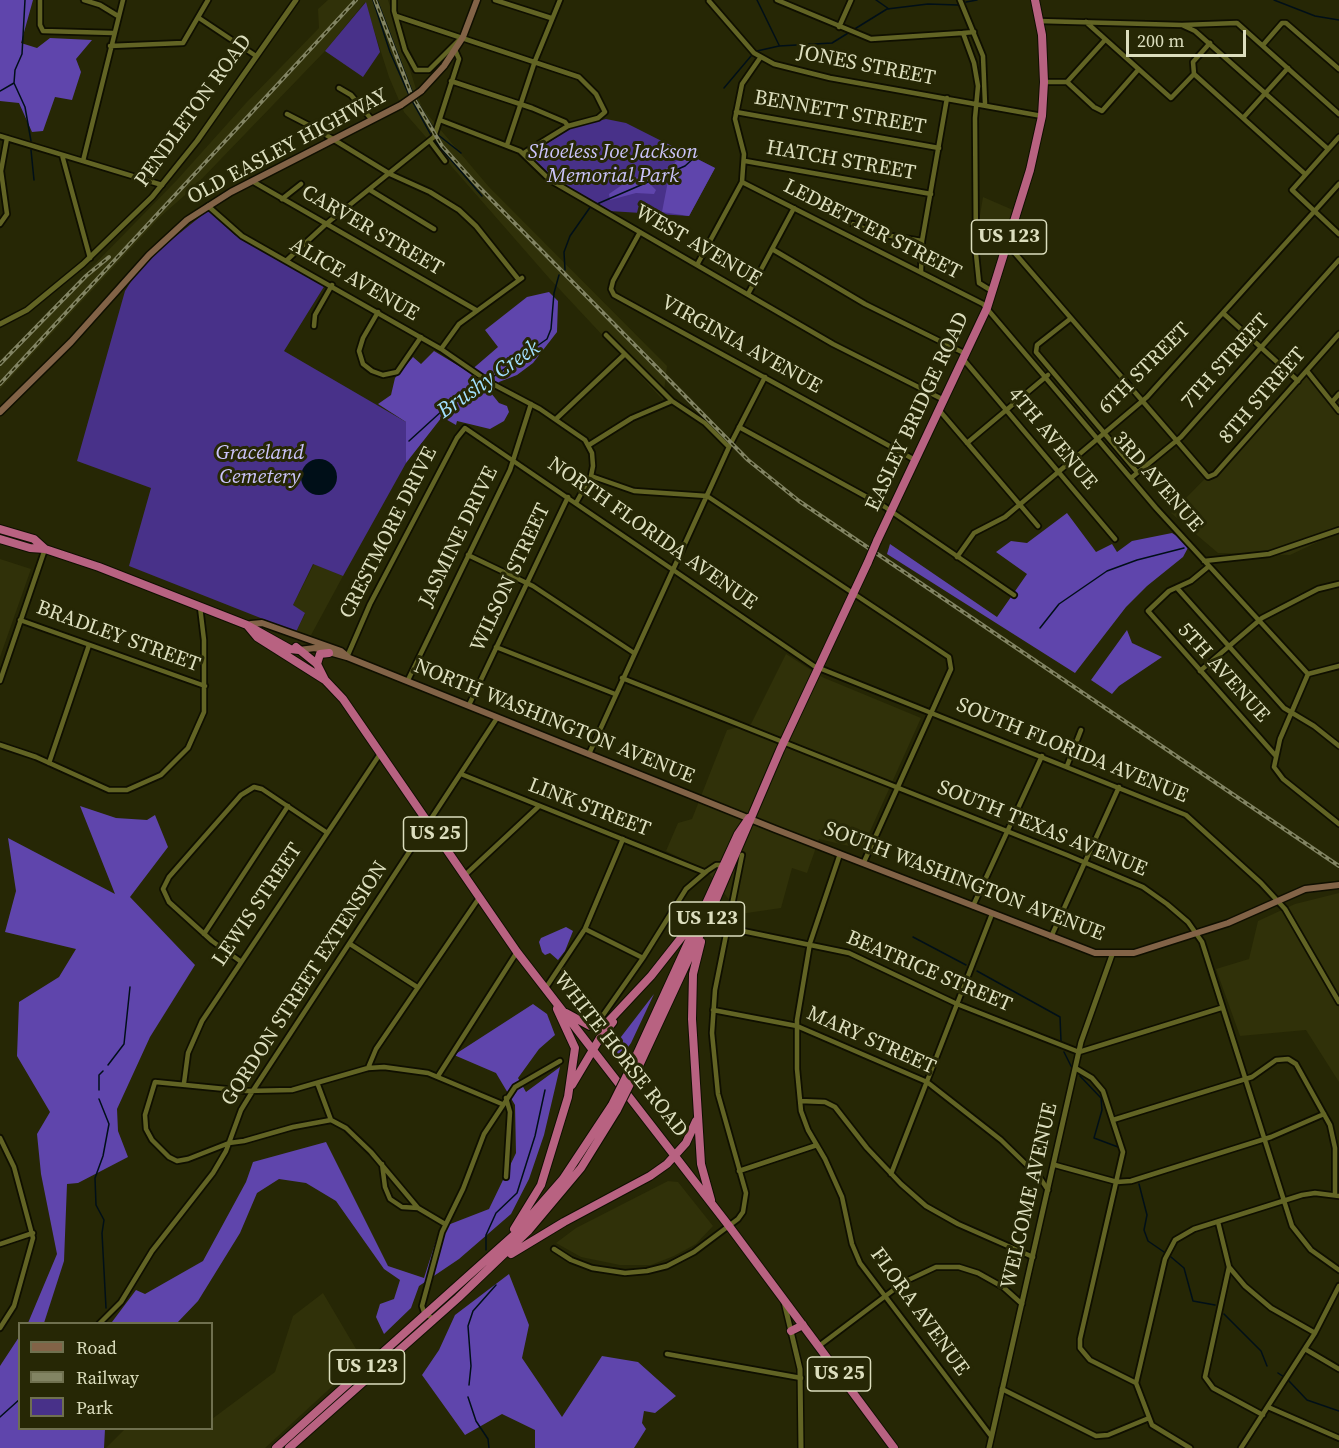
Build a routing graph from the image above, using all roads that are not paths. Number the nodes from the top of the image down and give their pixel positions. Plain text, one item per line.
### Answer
1 (40, 0) edge
2 (84, 0) edge
3 (123, 0) edge
4 (208, 0) edge
5 (296, 0) edge
6 (394, 0) edge
7 (477, 0) edge
8 (495, 0) edge
9 (560, 0) edge
10 (708, 0) edge
11 (777, 0) edge
12 (851, 0) edge
13 (960, 0) edge
14 (1035, 0) edge
15 (118, 16) junction
16 (396, 16) junction
17 (199, 18) junction
18 (551, 18) junction
19 (1040, 21) junction
20 (1086, 22) junction
21 (1182, 26) junction
22 (839, 27) junction
23 (974, 32) junction
24 (113, 33) junction
25 (963, 33) junction
26 (463, 38) junction
27 (1105, 40) junction
28 (1210, 43) junction
29 (1263, 45) junction
30 (110, 46) junction
31 (455, 50) junction
32 (256, 56) junction
33 (760, 58) junction
34 (535, 62) junction
35 (1288, 68) junction
36 (1339, 69) edge
37 (1138, 70) junction
38 (1194, 74) junction
39 (452, 81) junction
40 (1044, 82) junction
41 (1067, 82) junction
42 (339, 88) dead end
43 (1266, 93) junction
44 (947, 98) junction
45 (976, 103) junction
46 (985, 104) junction
47 (520, 105) junction
48 (736, 112) junction
49 (287, 114) dead end
50 (1339, 114) edge
51 (1042, 116) junction
52 (1243, 118) junction
53 (372, 120) junction
54 (440, 120) junction
55 (568, 126) junction
56 (0, 136) edge
57 (1339, 137) edge
58 (7, 138) junction
59 (333, 140) junction
60 (430, 141) junction
61 (507, 144) junction
62 (939, 148) junction
63 (1328, 149) junction
64 (524, 153) junction
65 (62, 155) junction
66 (445, 160) dead end
67 (83, 161) junction
68 (745, 161) junction
69 (390, 174) junction
70 (1305, 174) junction
71 (252, 181) junction
72 (742, 182) junction
73 (301, 184) dead end
74 (1339, 184) edge
75 (162, 185) junction
76 (370, 189) junction
77 (931, 194) junction
78 (282, 199) junction
79 (208, 206) junction
80 (794, 208) junction
81 (1314, 212) junction
82 (0, 224) edge
83 (326, 224) junction
84 (853, 224) dead end
85 (434, 229) dead end
86 (640, 232) junction
87 (1339, 234) edge
88 (922, 241) junction
89 (1007, 244) junction
90 (772, 249) junction
91 (90, 258) junction
92 (287, 260) junction
93 (1339, 260) edge
94 (697, 265) junction
95 (921, 272) junction
96 (332, 285) junction
97 (992, 291) junction
98 (748, 294) junction
99 (987, 308) junction
100 (476, 310) junction
101 (378, 312) junction
102 (1222, 313) junction
103 (1070, 319) junction
104 (0, 324) edge
105 (314, 326) dead end
106 (1339, 334) edge
107 (606, 335) dead end
108 (421, 337) junction
109 (1261, 347) junction
110 (441, 349) junction
111 (625, 354) junction
112 (965, 357) junction
113 (1307, 371) junction
114 (1052, 372) junction
115 (765, 377) junction
116 (1046, 377) junction
117 (1298, 381) junction
118 (1339, 394) edge
119 (944, 400) junction
120 (1143, 400) junction
121 (672, 401) junction
122 (1332, 402) junction
123 (531, 404) junction
124 (939, 410) junction
125 (1007, 410) junction
126 (1339, 411) edge
127 (0, 412) edge
128 (556, 419) junction
129 (739, 427) junction
130 (465, 428) joint
131 (1104, 433) junction
132 (1098, 439) junction
133 (1176, 440) junction
134 (967, 443) junction
135 (589, 445) junction
136 (729, 447) junction
137 (513, 459) junction
138 (915, 460) junction
139 (1059, 472) junction
140 (1137, 472) junction
141 (591, 476) junction
142 (1131, 478) junction
143 (707, 495) junction
144 (568, 497) junction
145 (576, 503) junction
146 (1020, 505) junction
147 (891, 512) junction
148 (1038, 526) dead end
149 (2, 528) edge
150 (1339, 530) edge
151 (1115, 539) dead end
152 (2, 540) edge
153 (45, 549) junction
154 (468, 555) junction
155 (957, 557) junction
156 (1204, 561) junction
157 (1208, 567) junction
158 (673, 569) junction
159 (526, 583) junction
160 (1339, 584) edge
161 (1177, 588) junction
162 (854, 593) junction
163 (1014, 595) dead end
164 (200, 607) junction
165 (20, 620) junction
166 (1258, 621) junction
167 (249, 624) junction
168 (89, 645) junction
169 (1228, 646) junction
170 (496, 647) junction
171 (299, 650) junction
172 (329, 652) junction
173 (634, 653) junction
174 (347, 657) junction
175 (317, 664) junction
176 (1339, 666) edge
177 (819, 668) junction
178 (1200, 671) junction
179 (1308, 674) junction
180 (622, 678) junction
181 (325, 680) junction
182 (408, 680) junction
183 (0, 681) edge
184 (205, 686) junction
185 (615, 694) junction
186 (469, 705) junction
187 (930, 712) junction
188 (1293, 714) junction
189 (497, 718) junction
190 (1081, 730) dead end
191 (783, 743) junction
192 (0, 746) edge
193 (1339, 746) edge
194 (381, 754) junction
195 (589, 754) junction
196 (1275, 755) junction
197 (1042, 756) junction
198 (49, 763) junction
199 (1067, 766) junction
200 (461, 774) junction
201 (1119, 787) junction
202 (897, 788) junction
203 (288, 806) junction
204 (538, 807) junction
205 (749, 818) junction
206 (428, 823) junction
207 (1339, 824) edge
208 (1007, 831) junction
209 (326, 832) junction
210 (623, 839) junction
211 (840, 853) junction
212 (742, 855) dead end
213 (864, 862) junction
214 (1085, 863) junction
215 (727, 864) junction
216 (704, 872) junction
217 (464, 876) junction
218 (1339, 885) edge
219 (718, 895) junction
220 (479, 898) junction
221 (707, 899) junction
222 (1278, 901) junction
223 (973, 906) junction
224 (992, 914) junction
225 (728, 928) junction
226 (585, 929) junction
227 (1197, 933) junction
228 (204, 934) junction
229 (1051, 937) junction
230 (810, 943) junction
231 (350, 944) junction
232 (517, 952) junction
233 (1112, 955) junction
234 (643, 958) junction
235 (240, 961) junction
236 (647, 979) junction
237 (417, 987) junction
238 (545, 989) junction
239 (551, 997) junction
240 (1339, 1002) edge
241 (957, 1004) junction
242 (1221, 1008) junction
243 (713, 1010) junction
244 (562, 1011) junction
245 (601, 1018) dead end
246 (796, 1026) junction
247 (593, 1050) junction
248 (1079, 1052) junction
249 (560, 1061) dead end
250 (634, 1067) junction
251 (368, 1068) junction
252 (1077, 1069) junction
253 (438, 1076) junction
254 (1244, 1079) junction
255 (927, 1082) junction
256 (184, 1083) junction
257 (318, 1084) junction
258 (568, 1091) junction
259 (252, 1092) junction
260 (506, 1098) junction
261 (800, 1101) junction
262 (502, 1104) junction
263 (697, 1109) junction
264 (1324, 1114) junction
265 (331, 1120) junction
266 (1113, 1120) junction
267 (0, 1138) edge
268 (1263, 1140) junction
269 (229, 1143) junction
270 (817, 1145) junction
271 (8, 1154) junction
272 (675, 1155) junction
273 (0, 1156) edge
274 (382, 1164) junction
275 (1055, 1165) junction
276 (739, 1171) junction
277 (891, 1174) junction
278 (506, 1177) dead end
279 (1118, 1182) junction
280 (1048, 1191) junction
281 (1337, 1195) edge
282 (1283, 1200) junction
283 (714, 1207) junction
284 (418, 1208) junction
285 (1218, 1222) junction
286 (445, 1224) junction
287 (729, 1226) junction
288 (33, 1233) junction
289 (0, 1244) edge
290 (554, 1248) dead end
291 (1033, 1257) junction
292 (1229, 1267) junction
293 (1339, 1270) edge
294 (1339, 1286) edge
295 (461, 1289) junction
296 (885, 1296) junction
297 (784, 1300) junction
298 (1022, 1304) junction
299 (430, 1317) junction
300 (100, 1322) edge
301 (803, 1325) junction
302 (0, 1328) edge
303 (790, 1330) junction
304 (1315, 1333) junction
305 (819, 1346) junction
306 (1305, 1349) junction
307 (666, 1354) dead end
308 (1339, 1369) edge
309 (801, 1378) junction
310 (1136, 1383) junction
311 (1002, 1389) junction
312 (1268, 1407) junction
313 (1263, 1415) junction
314 (1149, 1418) junction
315 (313, 1421) junction
316 (992, 1436) junction
317 (1339, 1438) edge
318 (276, 1448) edge
319 (289, 1448) edge
320 (801, 1448) edge
321 (894, 1448) edge
322 (989, 1448) edge
323 (1190, 1448) edge
324 (1241, 1448) edge

1 - 24 street
2 - 15 street
3 - 15 street
4 - 17 street
5 - 32 street, PENDLETON ROAD
6 - 16 street
7 - 26 main road, OLD EASLEY HIGHWAY
8 - 18 street
9 - 18 street
10 - 33 street
11 - 22 street
12 - 22 street
13 - 23 street
14 - 19 highway, EASLEY BRIDGE ROAD / US 123
15 - 24 street
16 - 26 street
16 - 26 street
17 - 30 street
17 - 32 street
18 - 34 street
19 - 20 street
19 - 40 highway, EASLEY BRIDGE ROAD / US 123
20 - 21 street
20 - 27 street
21 - 28 street
21 - 29 street
22 - 25 street
23 - 25 street
23 - 46 street
24 - 30 street
25 - 45 street
26 - 31 main road, OLD EASLEY HIGHWAY
26 - 34 street
27 - 37 street
27 - 41 street
28 - 38 street
28 - 43 street
29 - 35 street
29 - 36 street
30 - 67 street
31 - 39 street
31 - 53 main road, OLD EASLEY HIGHWAY, bridge
32 - 75 street, PENDLETON ROAD
33 - 44 street, JONES STREET
33 - 48 street
34 - 47 street
34 - 55 street
35 - 43 street
35 - 50 street
37 - 38 street
37 - 41 street
38 - 52 street
39 - 47 street
39 - 54 street
40 - 41 street
40 - 51 highway, EASLEY BRIDGE ROAD / US 123
42 - 53 street
43 - 52 street
43 - 63 street
44 - 45 street, JONES STREET
44 - 62 street
45 - 46 street, JONES STREET
45 - 97 street
46 - 51 street, JONES STREET
47 - 55 street
47 - 61 street
48 - 62 street, BENNETT STREET
48 - 68 street
49 - 59 street
51 - 89 highway, EASLEY BRIDGE ROAD / US 123
52 - 70 street
53 - 59 main road, OLD EASLEY HIGHWAY
54 - 60 street
54 - 61 street, WEST AVENUE
55 - 64 street
56 - 58 street
57 - 63 street
58 - 65 street
58 - 82 street
59 - 69 street
59 - 71 main road, OLD EASLEY HIGHWAY
60 - 66 street
60 - 69 street
61 - 64 street, WEST AVENUE
62 - 77 street
63 - 70 street
64 - 86 street, WEST AVENUE
65 - 67 street
65 - 91 street
67 - 75 street
68 - 72 street
68 - 77 street, HATCH STREET
69 - 76 street
69 - 100 street
70 - 81 street
71 - 78 street, CARVER STREET
71 - 79 main road, OLD EASLEY HIGHWAY
72 - 80 street, LEDBETTER STREET
72 - 94 street
73 - 78 street
74 - 81 street, 6TH STREET
75 - 91 street, PENDLETON ROAD
76 - 83 street
76 - 85 street
77 - 88 street
78 - 83 street, CARVER STREET
79 - 92 street, ALICE AVENUE
79 - 127 main road, OLD EASLEY HIGHWAY
80 - 90 street
80 - 95 street, LEDBETTER STREET
81 - 87 street
81 - 102 street, 6TH STREET
83 - 92 street
83 - 100 street, CARVER STREET
84 - 88 street
86 - 94 street, WEST AVENUE
86 - 115 street, VIRGINIA AVENUE
88 - 95 street
89 - 97 highway, EASLEY BRIDGE ROAD / US 123
89 - 103 street
90 - 98 street
90 - 112 street
91 - 104 street, PENDLETON ROAD
92 - 96 street, ALICE AVENUE
93 - 109 street, 7TH STREET
94 - 98 street, WEST AVENUE
95 - 99 street, LEDBETTER STREET
96 - 101 street, ALICE AVENUE
96 - 105 street
97 - 99 highway, EASLEY BRIDGE ROAD / US 123
98 - 119 street, WEST AVENUE
99 - 112 highway, EASLEY BRIDGE ROAD / US 123
99 - 116 street, 3RD AVENUE
100 - 110 street
101 - 108 street, ALICE AVENUE
101 - 108 street
102 - 109 street
102 - 120 street, 6TH STREET
103 - 114 street, 3RD AVENUE
103 - 120 street
106 - 113 street, 8TH STREET
107 - 111 street
108 - 110 street, ALICE AVENUE
109 - 117 street
109 - 133 street, 7TH STREET
110 - 123 street, ALICE AVENUE
111 - 121 street
111 - 128 street
112 - 119 highway, EASLEY BRIDGE ROAD / US 123
112 - 125 street, 4TH AVENUE
113 - 117 street, 8TH STREET
113 - 122 street
114 - 116 street
114 - 131 street, 3RD AVENUE
115 - 129 street
115 - 138 street, VIRGINIA AVENUE
116 - 125 street
116 - 132 street, 3RD AVENUE
117 - 133 street, 8TH STREET
118 - 122 street
119 - 124 highway, EASLEY BRIDGE ROAD / US 123
120 - 131 street, 6TH STREET
120 - 133 street
121 - 135 street
121 - 136 street
122 - 126 street
123 - 128 street, ALICE AVENUE
123 - 137 street, JASMINE DRIVE
124 - 134 street
124 - 138 highway, EASLEY BRIDGE ROAD / US 123
125 - 134 street
125 - 139 street, 4TH AVENUE
128 - 135 street, ALICE AVENUE
129 - 136 street
129 - 147 street
130 - 137 street, NORTH FLORIDA AVENUE
130 - 174 street, CRESTMORE DRIVE
131 - 132 street, 6TH STREET
131 - 140 street, 3RD AVENUE
132 - 139 street, 6TH STREET
132 - 142 street, 3RD AVENUE
133 - 140 street, 7TH STREET
134 - 146 street
135 - 141 street
136 - 143 street
137 - 144 street, NORTH FLORIDA AVENUE
137 - 154 street, JASMINE DRIVE
138 - 147 highway, EASLEY BRIDGE ROAD / US 123
139 - 146 street, 6TH STREET
139 - 151 street, 4TH AVENUE
140 - 142 street, 7TH STREET
141 - 143 street
141 - 145 street, WILSON STREET
142 - 156 street, 3RD AVENUE
143 - 158 street
143 - 162 street
144 - 145 street, NORTH FLORIDA AVENUE
144 - 159 street, WILSON STREET
145 - 158 street, NORTH FLORIDA AVENUE
146 - 148 street
146 - 155 street, 6TH STREET
147 - 155 street
147 - 162 highway, EASLEY BRIDGE ROAD / US 123, bridge
149 - 153 highway, WHITE HORSE ROAD / US 25
150 - 156 street
152 - 153 highway, WHITE HORSE ROAD / US 25
153 - 164 highway, WHITE HORSE ROAD / US 25
153 - 165 street
154 - 159 street
154 - 182 street, JASMINE DRIVE
155 - 163 street
156 - 157 street, 3RD AVENUE
157 - 161 street
157 - 166 street, 3RD AVENUE
158 - 173 street
158 - 177 street, NORTH FLORIDA AVENUE
159 - 170 street, WILSON STREET
159 - 173 street
160 - 166 street
161 - 169 street
161 - 178 street, 5TH AVENUE
162 - 177 highway, EASLEY BRIDGE ROAD / US 123
162 - 187 street
164 - 167 highway, WHITE HORSE ROAD / US 25
164 - 184 street
165 - 168 street, BRADLEY STREET
165 - 183 street
166 - 169 street
166 - 179 street, 3RD AVENUE
167 - 171 highway, WHITE HORSE ROAD
167 - 174 main road, NORTH WASHINGTON AVENUE
167 - 181 highway, WHITE HORSE ROAD / US 25
168 - 184 street, BRADLEY STREET
168 - 198 street
169 - 178 street
169 - 188 street
170 - 185 street
170 - 186 street, WILSON STREET
171 - 172 main road, NORTH WASHINGTON AVENUE
171 - 175 highway, WHITE HORSE ROAD / US 25
172 - 174 main road, NORTH WASHINGTON AVENUE
172 - 175 highway
173 - 180 street
174 - 182 main road, NORTH WASHINGTON AVENUE
175 - 181 highway, WHITE HORSE ROAD / US 25
176 - 179 street
177 - 187 street, SOUTH FLORIDA AVENUE
177 - 191 highway, EASLEY BRIDGE ROAD / US 123
178 - 196 street, 5TH AVENUE
179 - 188 street
180 - 185 street
180 - 191 street, SOUTH TEXAS AVENUE
181 - 194 highway, WHITE HORSE ROAD / US 25
182 - 186 main road, NORTH WASHINGTON AVENUE
184 - 198 street
185 - 195 street
186 - 189 main road, NORTH WASHINGTON AVENUE
187 - 197 street, SOUTH FLORIDA AVENUE
187 - 202 street
188 - 193 street
188 - 196 street
189 - 195 main road, NORTH WASHINGTON AVENUE
189 - 200 street, GORDON STREET EXTENSION
190 - 199 street
191 - 202 street, SOUTH TEXAS AVENUE
191 - 205 highway, EASLEY BRIDGE ROAD / US 123
192 - 198 street
194 - 206 highway, WHITE HORSE ROAD / US 25
194 - 209 street, LEWIS STREET
195 - 205 main road, NORTH WASHINGTON AVENUE
196 - 207 street, 5TH AVENUE
197 - 199 street, SOUTH FLORIDA AVENUE
197 - 208 street
199 - 201 street, SOUTH FLORIDA AVENUE
200 - 204 street, LINK STREET
200 - 206 street, GORDON STREET EXTENSION
201 - 214 street
201 - 222 street, SOUTH FLORIDA AVENUE
202 - 208 street, SOUTH TEXAS AVENUE
202 - 213 street
203 - 209 street
203 - 228 street
203 - 228 street
204 - 210 street, LINK STREET
204 - 217 street
205 - 211 main road, SOUTH WASHINGTON AVENUE
205 - 215 highway, EASLEY BRIDGE ROAD / US 123
206 - 217 highway, WHITE HORSE ROAD / US 25
206 - 231 street, GORDON STREET EXTENSION
208 - 214 street, SOUTH TEXAS AVENUE
208 - 223 street
209 - 235 street, LEWIS STREET
210 - 216 street, LINK STREET
210 - 226 street
211 - 213 main road, SOUTH WASHINGTON AVENUE
211 - 230 street, FLORA AVENUE
212 - 225 street
213 - 223 main road, SOUTH WASHINGTON AVENUE
214 - 227 street, SOUTH TEXAS AVENUE
214 - 229 street
215 - 216 street
215 - 219 highway, US 123
215 - 221 highway, US 123
216 - 234 street
217 - 220 highway, WHITE HORSE ROAD / US 25
218 - 222 main road, SOUTH WASHINGTON AVENUE
219 - 250 highway, US 123
219 - 263 highway
220 - 232 highway, WHITE HORSE ROAD / US 25
220 - 237 street
221 - 236 highway
221 - 250 highway, US 123
222 - 227 main road, SOUTH WASHINGTON AVENUE
222 - 240 street, SOUTH FLORIDA AVENUE
223 - 224 main road, SOUTH WASHINGTON AVENUE
224 - 229 main road, SOUTH WASHINGTON AVENUE
224 - 241 street
225 - 230 street, BEATRICE STREET
225 - 243 street
226 - 234 street
226 - 238 street
227 - 233 main road, SOUTH WASHINGTON AVENUE
227 - 242 street, SOUTH TEXAS AVENUE
228 - 235 street
229 - 233 main road, SOUTH WASHINGTON AVENUE
230 - 241 street, BEATRICE STREET
230 - 246 street, FLORA AVENUE
231 - 237 street
231 - 259 street, GORDON STREET EXTENSION
232 - 238 highway, WHITE HORSE ROAD / US 25
232 - 253 street
233 - 248 street, WELCOME AVENUE
234 - 245 street
235 - 256 street, LEWIS STREET
236 - 244 highway
236 - 247 highway
237 - 251 street
238 - 239 highway, WHITE HORSE ROAD / US 25
239 - 244 highway, WHITE HORSE ROAD / US 25
239 - 258 highway
241 - 248 street, BEATRICE STREET
241 - 255 street
242 - 248 street
242 - 254 street, SOUTH TEXAS AVENUE
243 - 246 street, MARY STREET
243 - 276 street
244 - 247 highway, WHITE HORSE ROAD / US 25
246 - 255 street, MARY STREET
246 - 261 street, FLORA AVENUE
247 - 258 highway
247 - 272 highway, WHITE HORSE ROAD / US 25
248 - 252 street, WELCOME AVENUE
249 - 260 street
250 - 295 highway, US 123, bridge
251 - 253 street
251 - 257 street
252 - 266 street
252 - 275 street, WELCOME AVENUE
253 - 262 street
254 - 264 street
254 - 266 street
254 - 268 street, SOUTH TEXAS AVENUE
255 - 277 street
255 - 280 street, MARY STREET
256 - 259 street
256 - 269 street
257 - 259 street
257 - 265 street
258 - 295 highway
259 - 269 street, GORDON STREET EXTENSION
260 - 262 street
260 - 278 street
261 - 270 street, FLORA AVENUE
261 - 277 street
262 - 286 street
263 - 272 highway
263 - 283 highway
264 - 268 street
264 - 281 street
265 - 269 street
265 - 274 street
266 - 279 street
267 - 271 street
268 - 279 street
268 - 282 street, SOUTH TEXAS AVENUE
269 - 300 street, GORDON STREET EXTENSION
270 - 276 street
270 - 296 street, FLORA AVENUE
271 - 273 street
271 - 288 street
272 - 283 highway, WHITE HORSE ROAD / US 25
272 - 295 highway
274 - 284 street
274 - 284 street
275 - 279 street
275 - 280 street, WELCOME AVENUE
276 - 287 street
277 - 291 street
279 - 310 street
280 - 291 street, WELCOME AVENUE
281 - 282 street
282 - 285 street
282 - 293 street, SOUTH TEXAS AVENUE
283 - 287 highway, WHITE HORSE ROAD / US 25
284 - 286 street
285 - 292 street
285 - 310 street
286 - 299 street
287 - 290 street
287 - 297 highway, WHITE HORSE ROAD / US 25
288 - 289 street
288 - 302 street
291 - 298 street, WELCOME AVENUE
292 - 304 street
292 - 313 street
294 - 304 street
295 - 299 highway, US 123
296 - 298 street
296 - 305 street
296 - 316 street, FLORA AVENUE
297 - 301 highway, WHITE HORSE ROAD / US 25
297 - 303 street
298 - 311 street, WELCOME AVENUE
299 - 315 highway, US 123
301 - 303 highway
301 - 305 highway, WHITE HORSE ROAD / US 25
303 - 309 street
304 - 306 street
305 - 321 highway, WHITE HORSE ROAD / US 25
306 - 308 street
306 - 312 street
307 - 309 street
309 - 320 street
310 - 314 street
311 - 314 street
311 - 316 street, WELCOME AVENUE
312 - 313 street
312 - 317 street
313 - 324 street
314 - 323 street
315 - 318 highway, US 123
315 - 319 highway, US 123
316 - 322 street, WELCOME AVENUE

